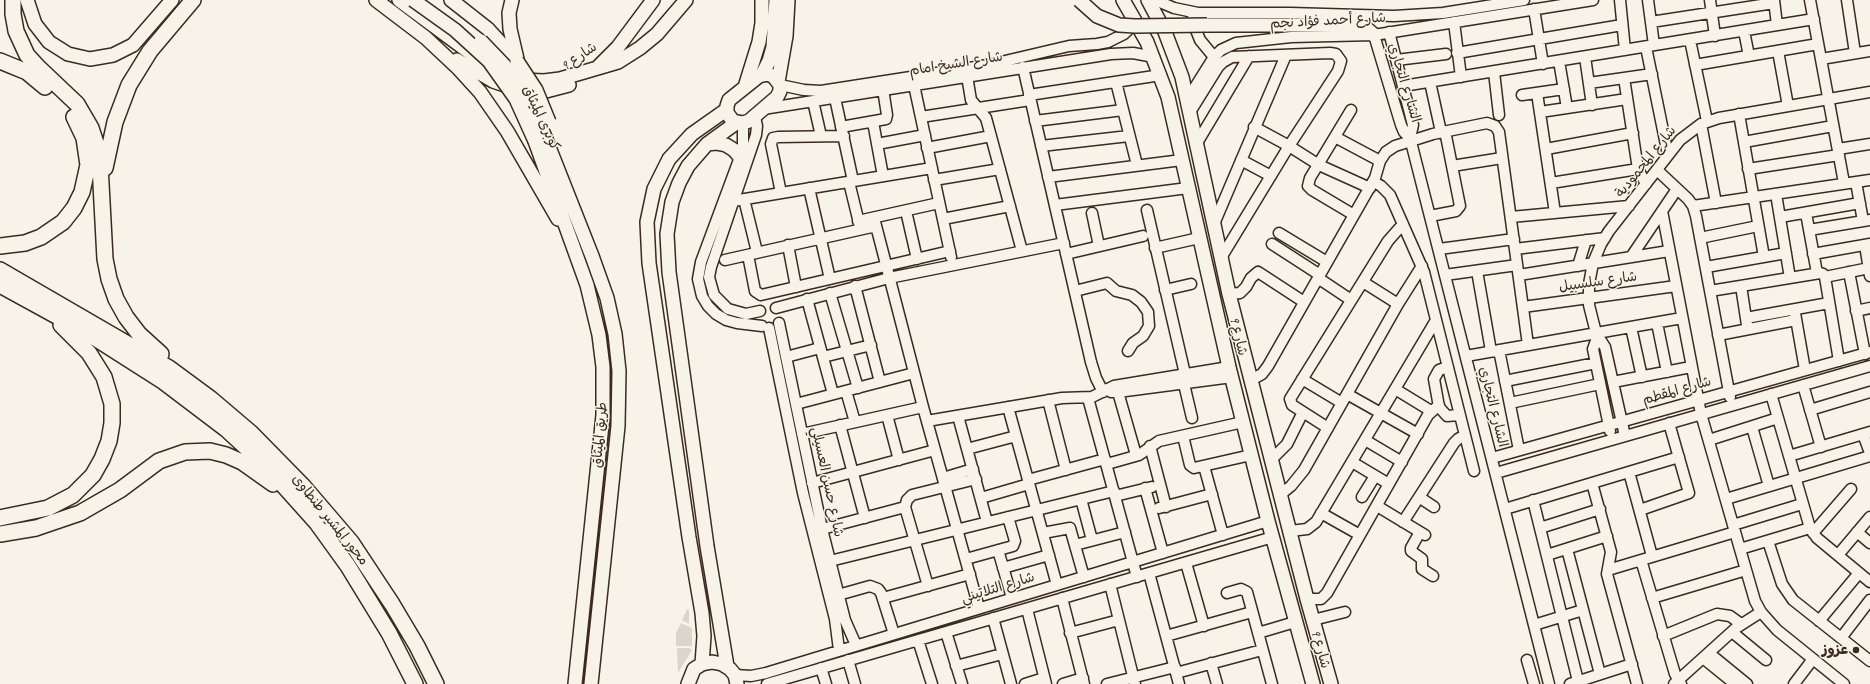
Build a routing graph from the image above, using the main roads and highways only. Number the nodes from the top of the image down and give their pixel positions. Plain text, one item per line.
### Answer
1 (13, 0) edge
2 (27, 0) edge
3 (172, 0) edge
4 (193, 0) edge
5 (376, 0) edge
6 (399, 0) edge
7 (413, 0) edge
8 (428, 0) edge
9 (451, 0) edge
10 (512, 0) edge
11 (653, 0) edge
12 (686, 0) edge
13 (762, 0) edge
14 (776, 0) edge
15 (788, 0) edge
16 (1080, 0) edge
17 (1123, 0) edge
18 (1148, 0) edge
19 (1374, 35) road end
20 (436, 48) junction
21 (0, 61) edge
22 (517, 61) junction
23 (595, 70) junction
24 (762, 75) junction
25 (779, 83) junction
26 (745, 87) junction
27 (726, 110) junction
28 (740, 123) junction
29 (540, 139) junction
30 (707, 144) junction
31 (740, 157) road end
32 (101, 186) junction
33 (569, 196) junction
34 (572, 242) junction
35 (0, 246) edge
36 (0, 270) edge
37 (0, 285) edge
38 (587, 285) joint
39 (42, 308) junction
40 (187, 389) junction
41 (301, 504) junction
42 (0, 518) edge
43 (0, 534) edge
44 (702, 664) junction
45 (733, 675) edge
46 (415, 684) edge
47 (436, 684) edge
48 (575, 684) edge
49 (592, 684) edge
50 (688, 684) edge
51 (1313, 684) edge
52 (1331, 684) edge

1 - 32 highway
2 - 3 main road
4 - 32 highway
5 - 20 main road
6 - 23 main road
7 - 29 main road, كوبرى الميثاق, bridge
8 - 29 main road, كوبرى الميثاق, bridge
9 - 22 main road
10 - 22 main road
11 - 23 main road, شارع 9
12 - 23 main road
13 - 26 main road
14 - 24 main road
15 - 25 main road
16 - 19 main road, bridge
17 - 51 main road, شارع 9
18 - 52 main road, شارع 9
20 - 23 main road, شارع 9
20 - 34 main road
21 - 35 highway
22 - 33 main road, bridge
24 - 25 main road
24 - 26 main road
25 - 28 main road
26 - 27 main road
27 - 28 main road
27 - 44 main road
28 - 30 main road
29 - 33 main road, كوبرى الميثاق
29 - 34 main road, كوبرى الميثاق
30 - 31 main road
30 - 45 main road
32 - 40 highway
33 - 49 main road, طريق الميثاق
34 - 38 main road, كوبرى الميثاق
36 - 40 highway
37 - 39 highway
38 - 48 main road, طريق الميثاق
39 - 40 highway
39 - 42 highway
40 - 41 highway, محور المشير طنطاوى
40 - 47 highway, محور المشير طنطاوى
41 - 43 highway
41 - 46 highway, محور المشير طنطاوى
44 - 45 main road
44 - 50 main road

